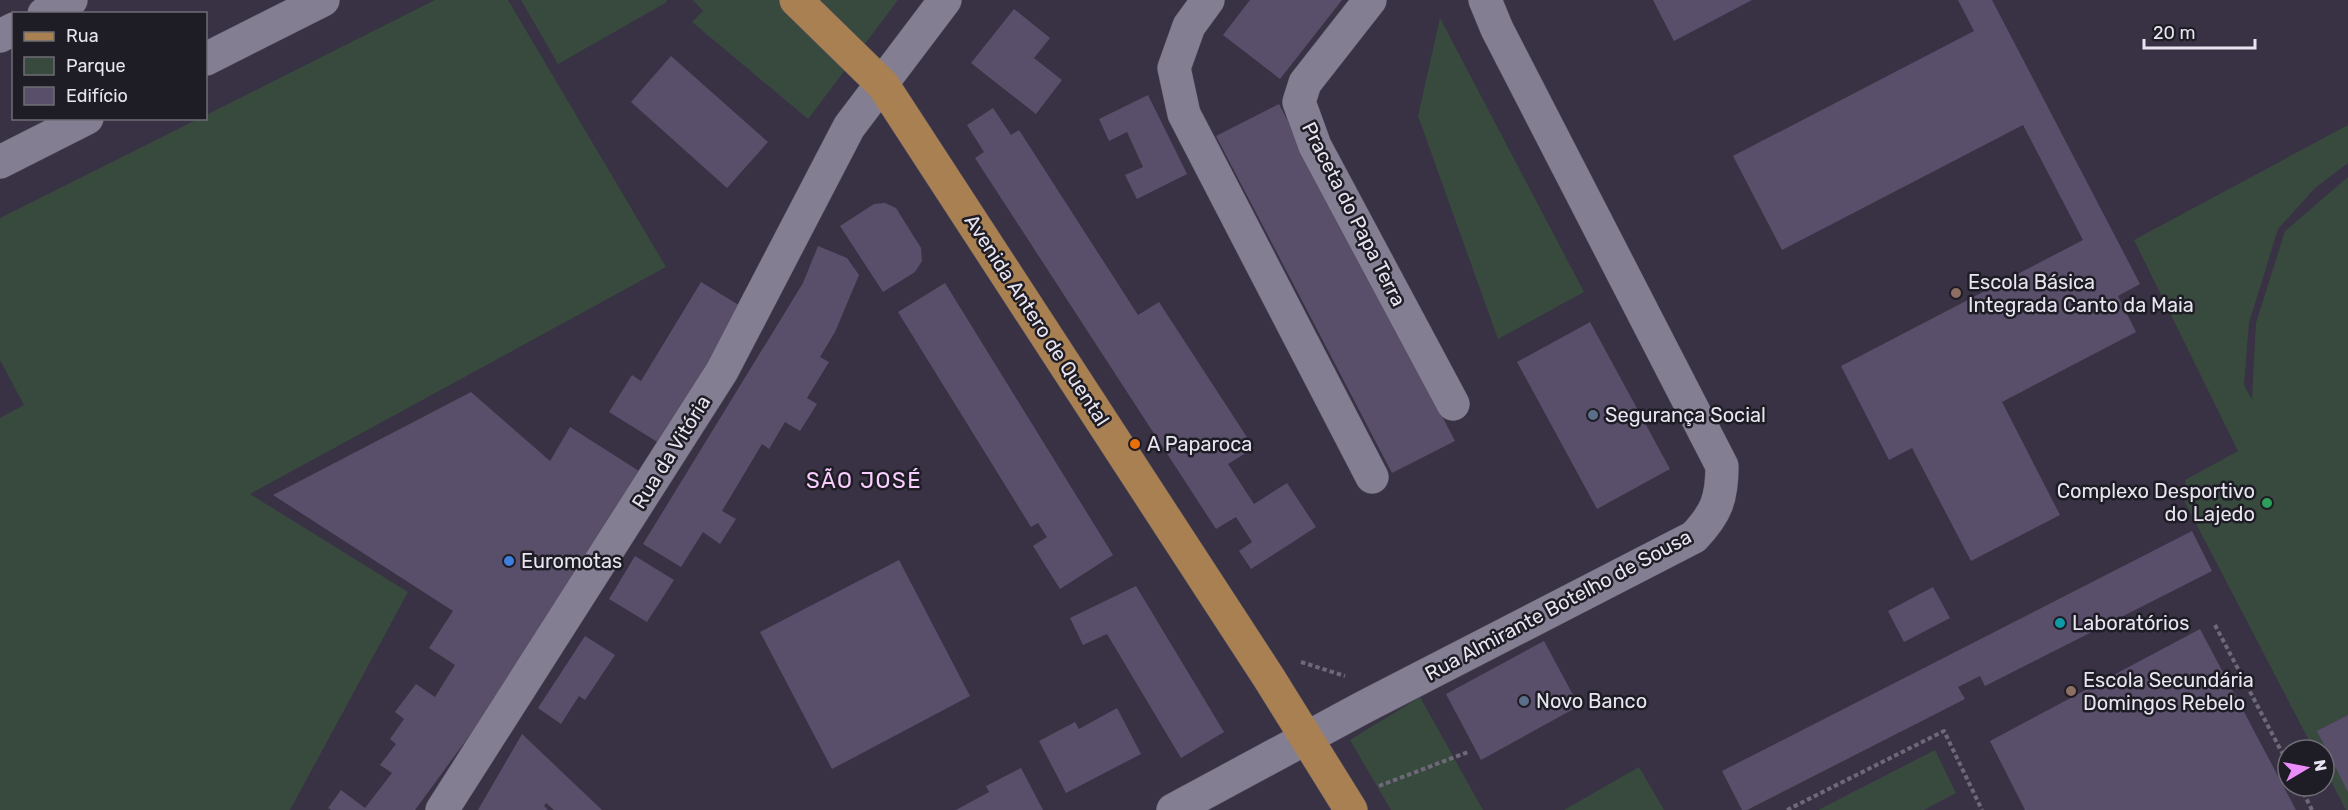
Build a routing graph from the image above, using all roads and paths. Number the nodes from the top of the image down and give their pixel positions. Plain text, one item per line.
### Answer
1 (71, 0) edge
2 (323, 0) edge
3 (796, 0) edge
4 (945, 0) edge
5 (1208, 0) edge
6 (1370, 0) edge
7 (1485, 0) edge
8 (48, 12) edge
9 (207, 58) edge
10 (883, 85) junction
11 (83, 120) edge
12 (0, 162) edge
13 (1453, 405) dead end
14 (1372, 477) dead end
15 (2215, 625) dead end
16 (1305, 739) junction
17 (2276, 741) edge
18 (1468, 752) dead end
19 (1348, 804) edge
20 (442, 810) edge
21 (1173, 810) edge
22 (1787, 810) edge
23 (1982, 810) edge

1 - 8 street
2 - 9 street
3 - 10 main road, Avenida Antero de Quental
4 - 10 street, Rua da Vitória
5 - 14 street
6 - 13 street, Praceta do Papa Terra
7 - 16 street, Rua Almirante Botelho de Sousa
10 - 16 main road, Avenida Antero de Quental
10 - 20 street, Rua da Vitória
11 - 12 street
15 - 17 path
16 - 19 main road, Avenida Antero de Quental
16 - 21 street, Rua Almirante Botelho de Sousa
18 - 19 path
22 - 23 path

